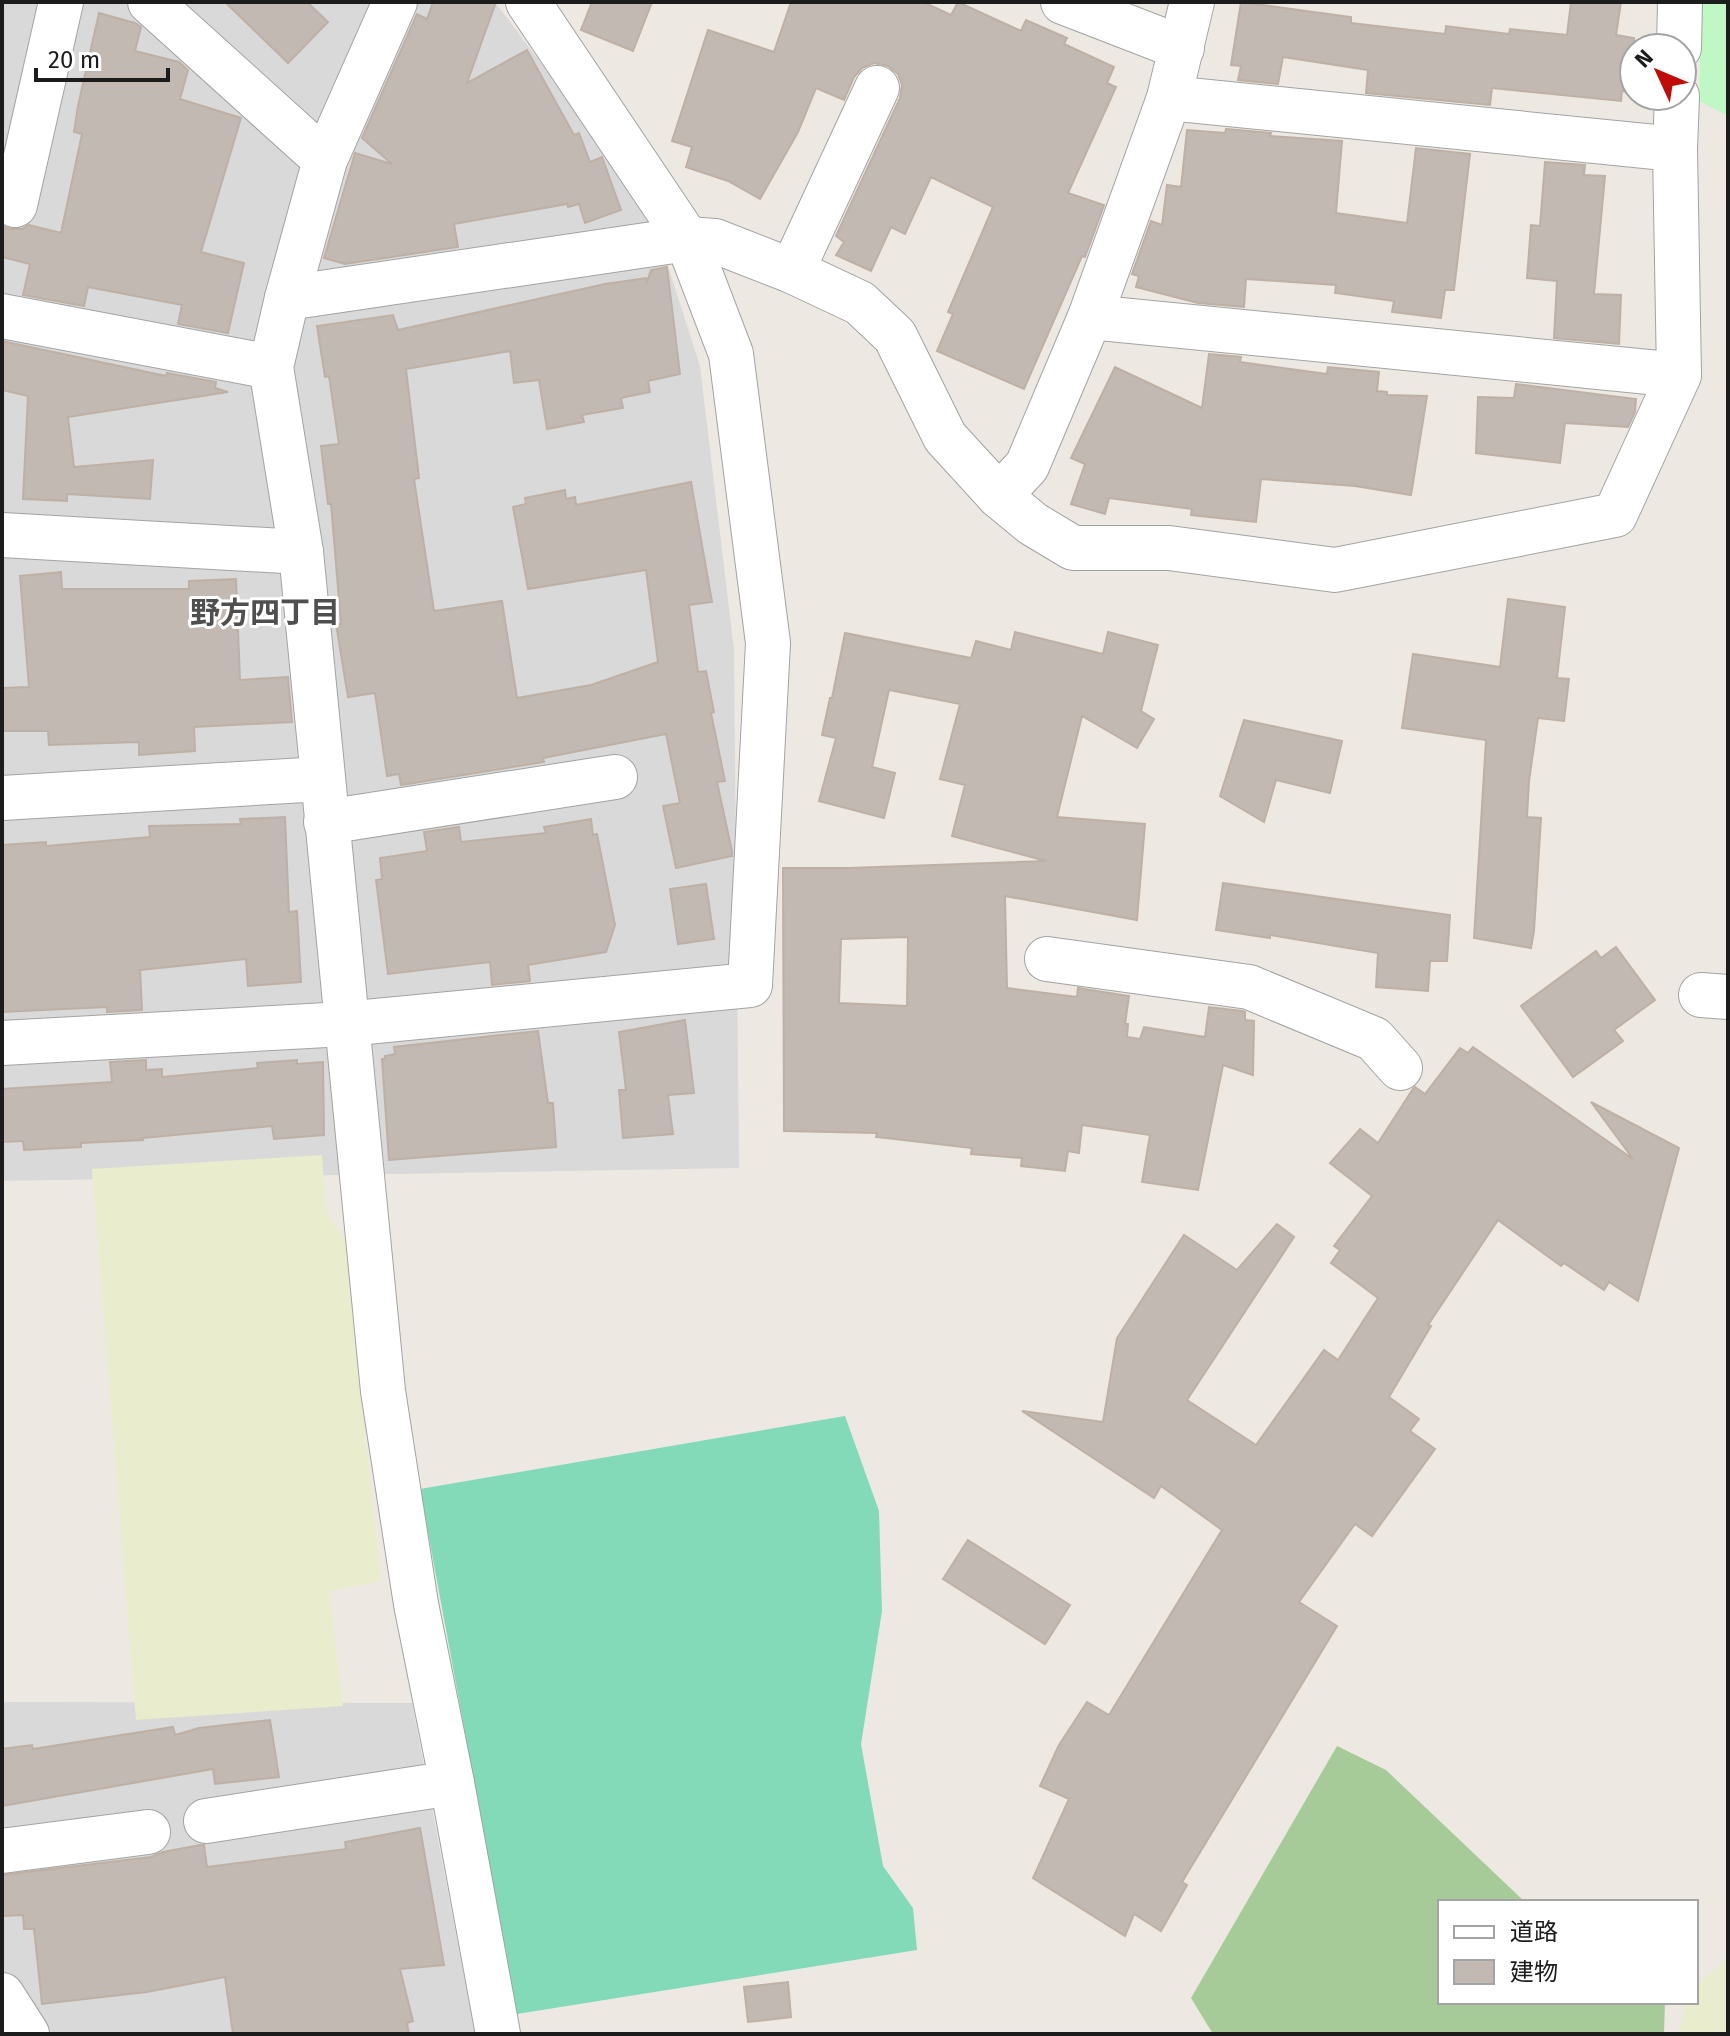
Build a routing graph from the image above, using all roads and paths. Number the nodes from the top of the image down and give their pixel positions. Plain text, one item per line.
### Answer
1 (61, 2) edge
2 (150, 2) edge
3 (395, 2) edge
4 (528, 2) edge
5 (1063, 2) edge
6 (1192, 2) edge
7 (1680, 2) edge
8 (1679, 32) edge
9 (1182, 48) junction
10 (877, 88) dead end
11 (1169, 98) junction
12 (1676, 112) edge
13 (1675, 149) junction
14 (325, 160) junction
15 (15, 205) dead end
16 (687, 239) junction
17 (792, 271) junction
18 (287, 298) junction
19 (2, 316) edge
20 (1090, 317) junction
21 (271, 367) junction
22 (1679, 375) junction
23 (999, 496) junction
24 (2, 535) edge
25 (301, 552) junction
26 (615, 777) dead end
27 (322, 779) junction
28 (2, 798) edge
29 (326, 822) junction
30 (1047, 959) dead end
31 (345, 1024) junction
32 (2, 1043) edge
33 (1400, 1068) dead end
34 (452, 1783) junction
35 (206, 1821) dead end
36 (148, 1832) dead end
37 (2, 1851) edge
38 (2, 1995) edge
39 (27, 2034) edge
40 (498, 2034) edge

1 - 15 street
2 - 14 street
3 - 14 street
4 - 16 street
5 - 9 street
6 - 9 street
7 - 8 street
9 - 11 street
10 - 17 street
11 - 13 street
11 - 20 street
12 - 13 street
13 - 22 street
14 - 18 street
16 - 17 street
16 - 18 street
16 - 31 street
17 - 23 street
18 - 21 street
19 - 21 street
20 - 22 street
20 - 23 street
21 - 25 street
22 - 23 street
24 - 25 street
25 - 27 street
26 - 29 street
27 - 28 street
27 - 29 street
29 - 31 street
30 - 33 street
31 - 32 street
31 - 34 street
34 - 35 street
34 - 40 street
36 - 37 street
38 - 39 street

